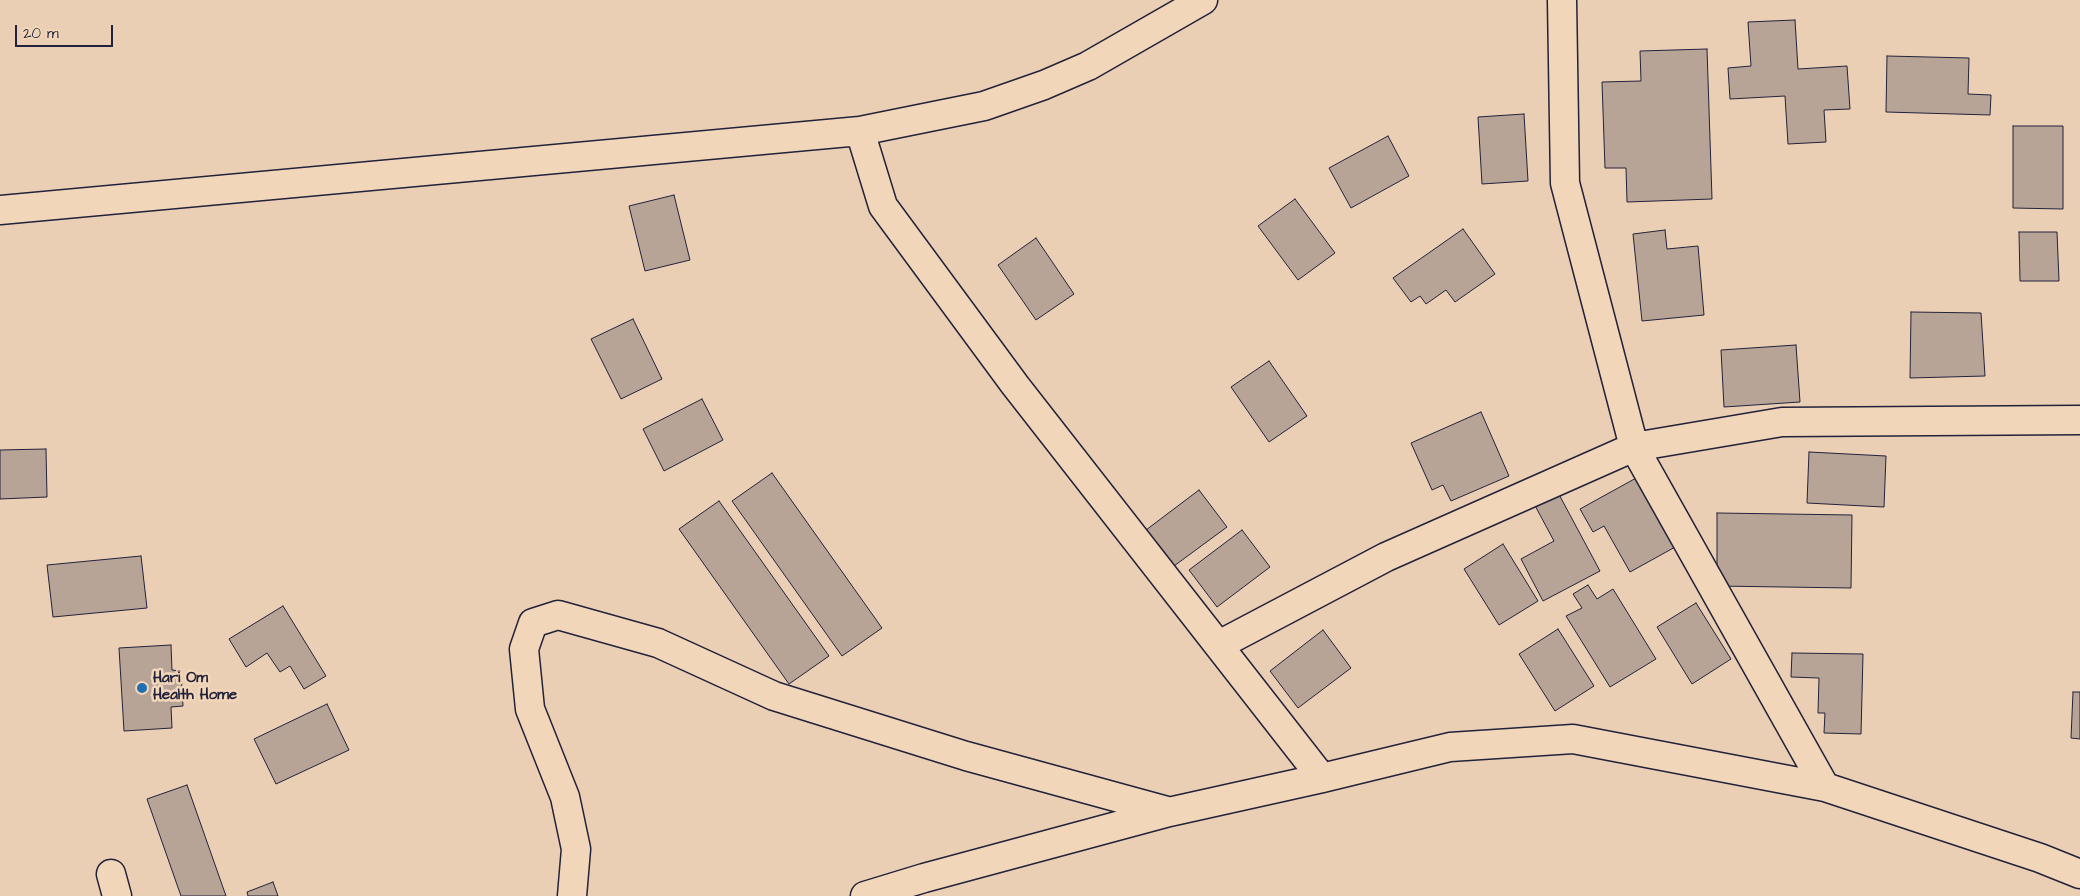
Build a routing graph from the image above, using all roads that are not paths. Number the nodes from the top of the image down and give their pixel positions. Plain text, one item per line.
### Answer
1 (1203, 0) edge
2 (1562, 0) edge
3 (860, 131) junction
4 (0, 210) edge
5 (2080, 420) edge
6 (1634, 447) junction
7 (1219, 645) junction
8 (1322, 778) junction
9 (1825, 787) junction
10 (1168, 812) junction
11 (2080, 874) edge
12 (926, 887) edge
13 (572, 896) edge
14 (866, 896) edge

1 - 3 street
2 - 6 street
3 - 4 street
3 - 7 street
5 - 6 street
6 - 7 street
6 - 9 street
7 - 8 street
8 - 9 street
8 - 10 street
9 - 11 street
10 - 12 street
10 - 13 street
12 - 14 street

